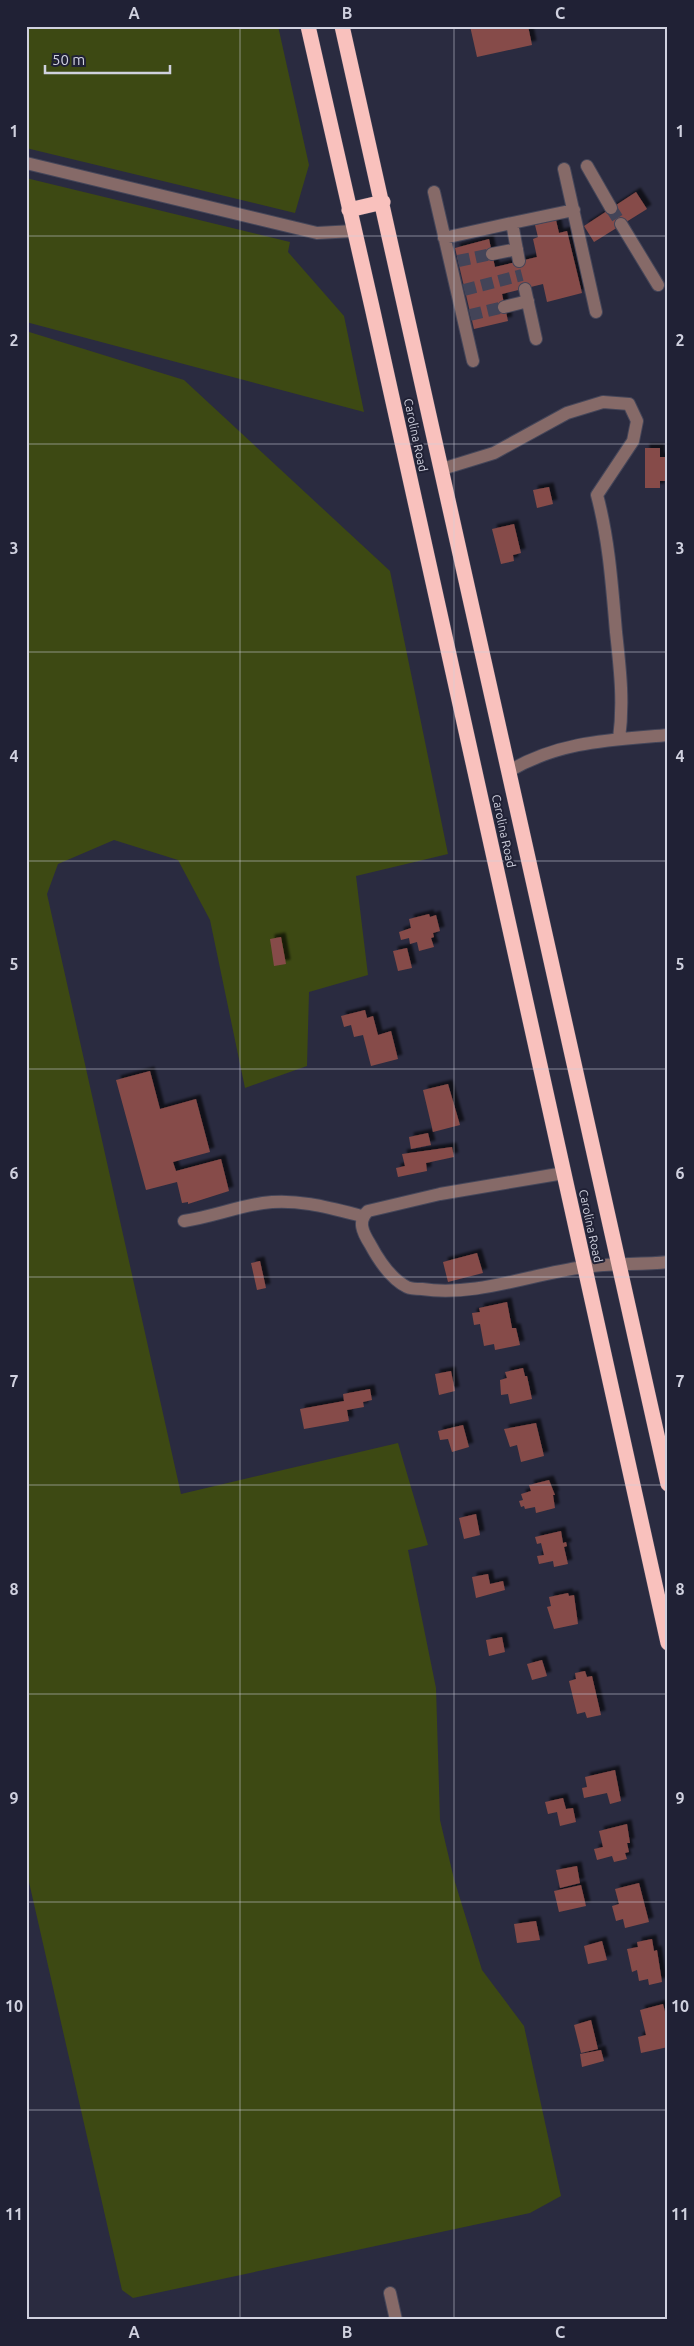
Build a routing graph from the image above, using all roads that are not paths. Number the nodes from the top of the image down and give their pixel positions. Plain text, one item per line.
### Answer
1 (308, 26) edge
2 (342, 26) edge
3 (26, 163) edge
4 (587, 166) dead end
5 (564, 170) dead end
6 (434, 192) dead end
7 (383, 202) junction
8 (611, 208) tunnel mouth
9 (349, 210) junction
10 (574, 210) junction
11 (512, 223) junction
12 (621, 224) tunnel mouth
13 (354, 231) junction
14 (444, 238) junction
15 (492, 254) tunnel mouth
16 (658, 285) dead end
17 (504, 307) tunnel mouth
18 (596, 312) dead end
19 (536, 339) dead end
20 (474, 361) dead end
21 (442, 469) junction
22 (668, 735) edge
23 (619, 739) junction
24 (509, 771) junction
25 (564, 1173) junction
26 (362, 1216) junction
27 (184, 1221) dead end
28 (668, 1262) edge
29 (619, 1265) junction
30 (585, 1267) junction
31 (668, 1484) edge
32 (668, 1642) edge
33 (390, 2292) dead end
34 (396, 2320) edge

1 - 9 highway, Carolina Road
2 - 7 highway, Carolina Road
3 - 13 street
4 - 8 street
5 - 10 street
6 - 14 street
7 - 9 highway
7 - 21 highway, Carolina Road
9 - 13 highway, Carolina Road
10 - 11 street
10 - 18 street
11 - 14 street
11 - 15 street
12 - 16 street
13 - 25 highway, Carolina Road
14 - 20 street
17 - 19 street
21 - 23 street
21 - 24 highway, Carolina Road
22 - 23 street
23 - 24 street
24 - 29 highway, Carolina Road
25 - 26 street
25 - 30 highway, Carolina Road
26 - 27 street
26 - 30 street
28 - 29 street
29 - 30 street
29 - 31 highway, Carolina Road
30 - 32 highway, Carolina Road
33 - 34 street

